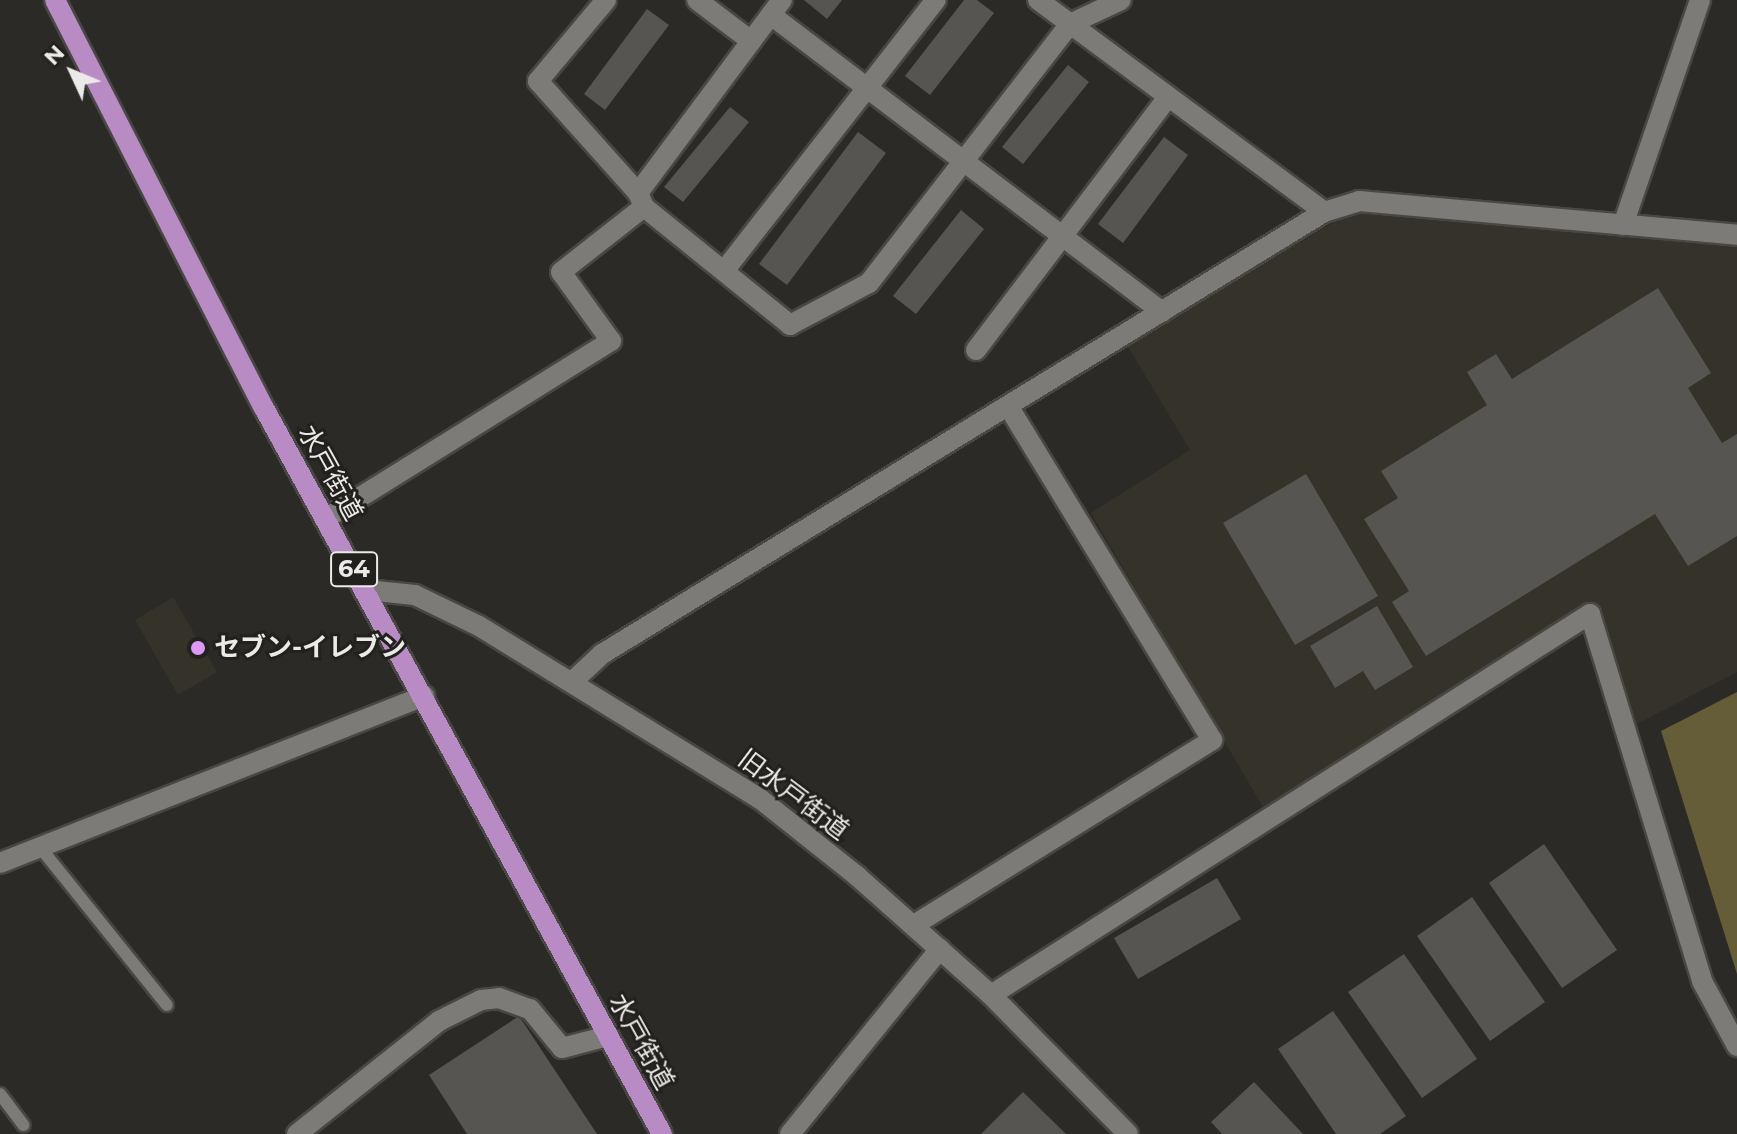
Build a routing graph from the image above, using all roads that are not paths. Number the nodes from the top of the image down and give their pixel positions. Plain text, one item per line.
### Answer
1 (55, 0) edge
2 (606, 0) edge
3 (697, 0) edge
4 (936, 0) edge
5 (1038, 0) edge
6 (1068, 0) edge
7 (1121, 0) edge
8 (1700, 0) edge
9 (776, 8) edge
10 (1070, 24) junction
11 (751, 41) junction
12 (867, 89) junction
13 (1168, 97) junction
14 (962, 162) junction
15 (641, 200) junction
16 (1324, 212) junction
17 (1623, 225) junction
18 (1737, 235) edge
19 (1063, 237) junction
20 (724, 271) junction
21 (1162, 312) junction
22 (976, 350) dead end
23 (1008, 406) junction
24 (325, 519) junction
25 (366, 590) junction
26 (573, 681) junction
27 (424, 696) junction
28 (39, 846) junction
29 (0, 863) edge
30 (914, 925) junction
31 (940, 949) junction
32 (991, 995) junction
33 (167, 1005) dead end
34 (608, 1036) junction
35 (1737, 1046) edge
36 (0, 1094) edge
37 (23, 1125) dead end
38 (297, 1134) edge
39 (662, 1134) edge
40 (790, 1134) edge
41 (1128, 1134) edge

1 - 24 main road, 水戸街道 / 64
2 - 15 street
3 - 11 street
4 - 12 street
5 - 10 street
6 - 10 street
7 - 10 street
8 - 17 street
9 - 11 street
9 - 12 street
10 - 13 street
10 - 14 street
11 - 15 street
12 - 14 street
12 - 20 street
13 - 16 street
13 - 19 street
14 - 19 street
14 - 20 street
15 - 20 street
15 - 24 street
16 - 17 street
16 - 21 street
17 - 18 street
19 - 21 street
19 - 22 street
21 - 23 street
23 - 26 street
23 - 30 street
24 - 25 main road, 水戸街道 / 64
25 - 26 street, 旧水戸街道
25 - 27 main road, 水戸街道 / 64
26 - 30 street, 旧水戸街道
27 - 28 street
27 - 34 main road, 水戸街道 / 64
28 - 29 street
28 - 33 lane
30 - 31 street, 旧水戸街道
31 - 32 street, 旧水戸街道
31 - 40 street
32 - 35 street
32 - 41 street, 旧水戸街道
34 - 38 street
34 - 39 main road, 水戸街道 / 64
36 - 37 lane

